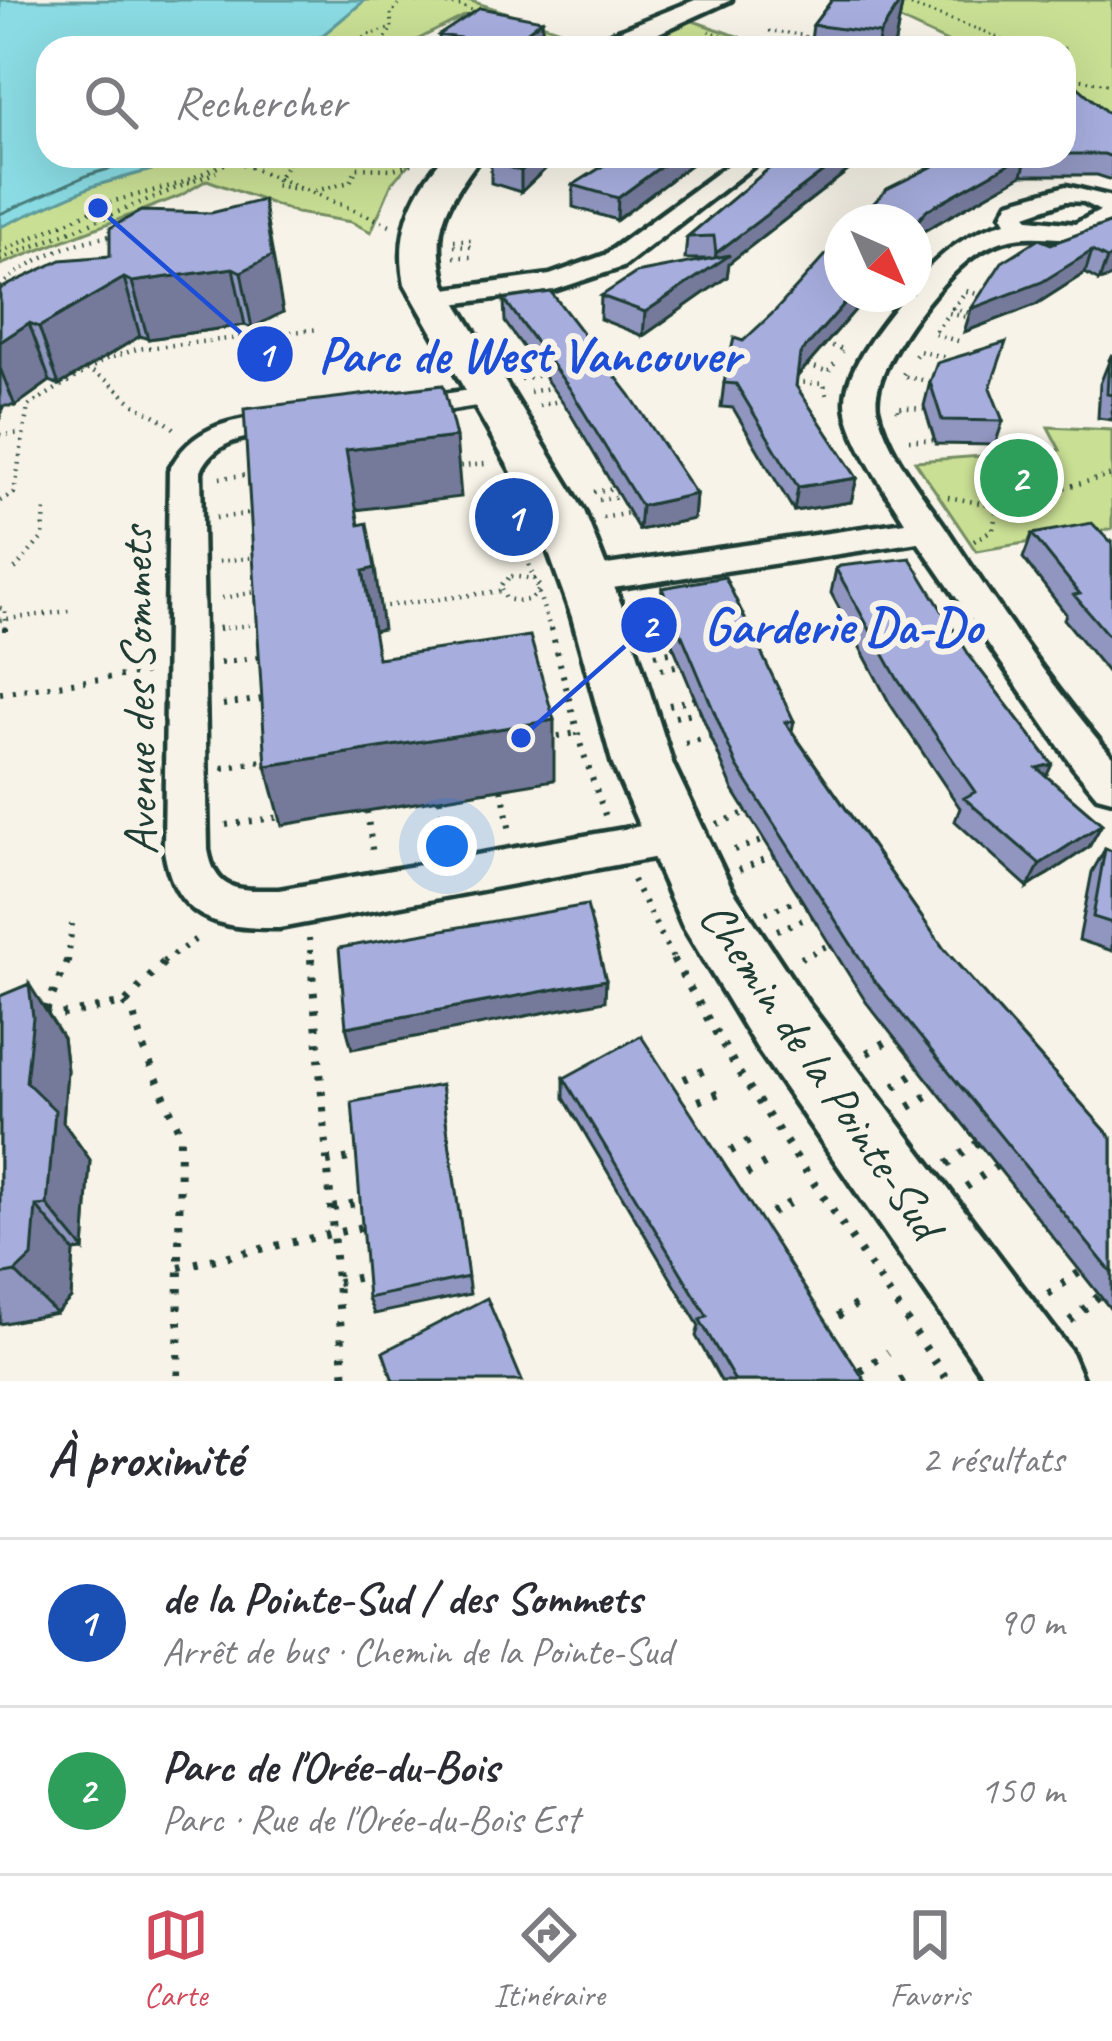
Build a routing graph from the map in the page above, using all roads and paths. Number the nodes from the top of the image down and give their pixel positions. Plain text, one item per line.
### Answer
1 (407, 0) edge
2 (718, 0) edge
3 (894, 0) edge
4 (493, 17) edge
5 (392, 28) junction
6 (524, 28) edge
7 (700, 28) dead end
8 (769, 31) dead end
9 (365, 36) edge
10 (387, 36) edge
11 (555, 36) edge
12 (630, 36) edge
13 (720, 36) edge
14 (802, 36) edge
15 (995, 36) edge
16 (1076, 77) edge
17 (1112, 85) edge
18 (216, 168) edge
19 (220, 168) edge
20 (252, 168) edge
21 (290, 168) edge
22 (358, 168) edge
23 (439, 168) edge
24 (740, 168) edge
25 (279, 179) junction
26 (346, 184) junction
27 (356, 187) dead end
28 (308, 191) junction
29 (1112, 211) edge
30 (379, 220) dead end
31 (1022, 226) junction
32 (129, 232) edge
33 (0, 252) edge
34 (0, 260) edge
35 (0, 287) edge
36 (988, 297) edge
37 (431, 299) junction
38 (320, 329) dead end
39 (958, 341) dead end
40 (825, 344) edge
41 (944, 357) edge
42 (808, 365) edge
43 (87, 369) junction
44 (796, 382) edge
45 (933, 382) edge
46 (491, 396) junction
47 (925, 409) dead end
48 (826, 414) dead end
49 (22, 433) junction
50 (0, 435) edge
51 (184, 435) dead end
52 (934, 440) dead end
53 (453, 467) edge
54 (258, 473) edge
55 (1112, 475) edge
56 (495, 476) dead end
57 (214, 479) dead end
58 (1030, 493) junction
59 (0, 501) edge
60 (1039, 503) dead end
61 (997, 506) junction
62 (44, 509) dead end
63 (1017, 510) dead end
64 (512, 511) dead end
65 (260, 512) edge
66 (934, 512) junction
67 (629, 513) edge
68 (215, 518) dead end
69 (591, 520) dead end
70 (967, 543) dead end
71 (263, 556) edge
72 (216, 563) dead end
73 (15, 569) dead end
74 (563, 583) junction
75 (266, 591) edge
76 (500, 591) junction
77 (217, 599) dead end
78 (0, 608) edge
79 (380, 608) edge
80 (69, 611) dead end
81 (2, 619) edge
82 (268, 622) edge
83 (218, 629) dead end
84 (4, 634) dead end
85 (270, 656) edge
86 (218, 663) dead end
87 (149, 672) dead end
88 (0, 695) edge
89 (273, 698) edge
90 (695, 699) dead end
91 (219, 706) dead end
92 (661, 707) dead end
93 (700, 712) dead end
94 (665, 719) dead end
95 (578, 733) junction
96 (711, 737) dead end
97 (542, 738) edge
98 (675, 745) dead end
99 (277, 759) edge
100 (221, 768) dead end
101 (1112, 784) edge
102 (502, 789) dead end
103 (440, 799) dead end
104 (367, 811) dead end
105 (747, 812) dead end
106 (281, 817) dead end
107 (606, 817) dead end
108 (222, 826) dead end
109 (511, 837) dead end
110 (704, 839) junction
111 (765, 840) dead end
112 (449, 848) dead end
113 (775, 855) dead end
114 (374, 861) dead end
115 (737, 870) dead end
116 (635, 884) dead end
117 (802, 898) dead end
118 (763, 914) dead end
119 (813, 916) dead end
120 (72, 923) dead end
121 (773, 932) dead end
122 (199, 938) dead end
123 (309, 938) dead end
124 (830, 944) dead end
125 (793, 962) dead end
126 (124, 1003) junction
127 (46, 1010) junction
128 (32, 1021) edge
129 (895, 1037) dead end
130 (860, 1058) dead end
131 (711, 1067) dead end
132 (920, 1069) dead end
133 (660, 1090) edge
134 (937, 1090) dead end
135 (722, 1092) dead end
136 (886, 1092) dead end
137 (674, 1110) edge
138 (902, 1112) dead end
139 (752, 1140) dead end
140 (979, 1142) dead end
141 (361, 1156) edge
142 (327, 1162) junction
143 (708, 1163) edge
144 (766, 1163) dead end
145 (998, 1165) dead end
146 (944, 1166) dead end
147 (724, 1187) edge
148 (962, 1190) dead end
149 (364, 1201) edge
150 (791, 1202) dead end
151 (331, 1208) junction
152 (367, 1226) edge
153 (749, 1226) edge
154 (333, 1234) junction
155 (179, 1268) junction
156 (1080, 1272) dead end
157 (370, 1275) edge
158 (337, 1282) junction
159 (1099, 1296) dead end
160 (1042, 1298) dead end
161 (857, 1304) dead end
162 (1064, 1326) dead end
163 (815, 1331) edge
164 (888, 1352) dead end
165 (178, 1381) edge
166 (345, 1381) edge
167 (847, 1381) edge
168 (948, 1381) edge
169 (1039, 1381) edge

1 - 4 path
1 - 5 path
2 - 12 street
3 - 15 path
5 - 9 path
5 - 10 path
6 - 11 path
7 - 13 path
8 - 14 path
16 - 17 path
18 - 33 path
19 - 34 path
20 - 25 path
21 - 25 path
22 - 26 path
23 - 37 street, Chemin de la Pointe-Sud
24 - 37 street
25 - 28 path
26 - 27 path
26 - 28 path
28 - 30 path
29 - 31 street
29 - 31 street
31 - 66 street
32 - 35 path
36 - 39 path
37 - 46 street, Chemin de la Pointe-Sud
38 - 43 path
40 - 42 path
41 - 45 path
43 - 49 path
43 - 51 path
44 - 48 path
46 - 74 street, Chemin de la Pointe-Sud
46 - 110 street, Avenue des Sommets
47 - 52 path
49 - 50 path
49 - 59 path
53 - 56 path
54 - 57 path
55 - 58 path
58 - 60 path
58 - 61 path
61 - 63 path
61 - 66 path
61 - 70 path
62 - 73 path
64 - 74 path
65 - 68 path
66 - 74 street
66 - 101 street
67 - 69 path
71 - 72 path
74 - 76 path
74 - 76 path
74 - 95 path
74 - 110 street, Chemin de la Pointe-Sud
75 - 77 path
76 - 79 path
78 - 81 path
80 - 81 path
81 - 84 path
82 - 83 path
85 - 86 path
87 - 88 path
89 - 91 path
90 - 92 path
93 - 94 path
95 - 97 path
95 - 107 path
96 - 98 path
99 - 100 path
102 - 109 path
103 - 112 path
104 - 114 path
105 - 110 path
106 - 108 path
110 - 111 path
110 - 169 street, Chemin de la Pointe-Sud
113 - 115 path
116 - 168 path, Chemin de la Pointe-Sud
117 - 118 path
119 - 121 path
120 - 127 path
122 - 126 path
123 - 142 path
124 - 125 path
126 - 127 path
126 - 155 path
127 - 128 path
129 - 130 path
131 - 133 path
132 - 136 path
134 - 138 path
135 - 137 path
139 - 143 path
140 - 146 path
141 - 142 path
142 - 151 path
144 - 147 path
145 - 148 path
149 - 151 path
150 - 153 path
151 - 154 path
152 - 154 path
154 - 155 path
154 - 158 path
155 - 165 path
156 - 160 path
157 - 158 path
158 - 166 path
159 - 162 path
161 - 163 path
164 - 167 path

